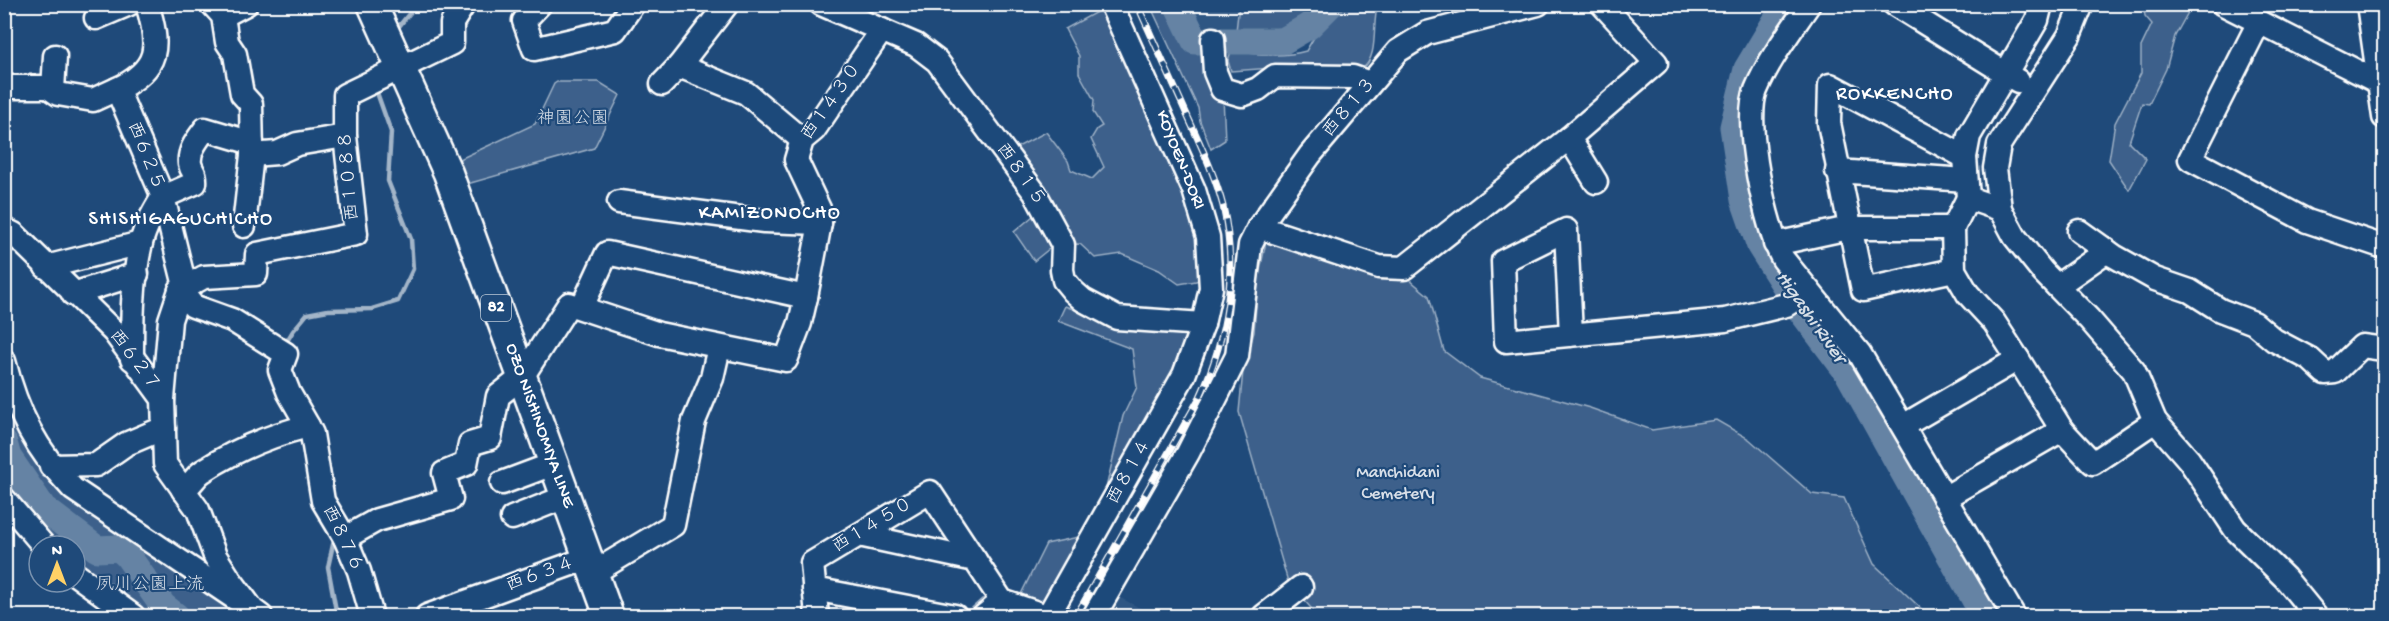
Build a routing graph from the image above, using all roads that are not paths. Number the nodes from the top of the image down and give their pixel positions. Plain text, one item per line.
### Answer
1 (129, 4) edge
2 (147, 4) edge
3 (246, 4) edge
4 (372, 4) edge
5 (465, 4) edge
6 (540, 4) edge
7 (727, 4) edge
8 (821, 4) edge
9 (1111, 4) edge
10 (1538, 4) edge
11 (1602, 4) edge
12 (1809, 4) edge
13 (1894, 4) edge
14 (2041, 4) edge
15 (2082, 4) edge
16 (2223, 4) edge
17 (2368, 4) edge
18 (625, 7) edge
19 (217, 10) edge
20 (96, 18) dead end
21 (2259, 24) junction
22 (882, 30) junction
23 (1213, 39) dead end
24 (55, 56) dead end
25 (679, 66) junction
26 (401, 68) junction
27 (2007, 74) junction
28 (1370, 83) junction
29 (2382, 83) edge
30 (662, 84) dead end
31 (4, 87) edge
32 (117, 89) junction
33 (53, 90) junction
34 (2033, 90) junction
35 (2385, 117) edge
36 (345, 136) junction
37 (1569, 138) junction
38 (802, 140) junction
39 (252, 149) junction
40 (1965, 157) junction
41 (1837, 171) junction
42 (1596, 182) dead end
43 (1967, 189) junction
44 (163, 197) junction
45 (619, 202) dead end
46 (2000, 209) junction
47 (820, 223) junction
48 (244, 226) dead end
49 (1258, 227) junction
50 (1849, 228) junction
51 (1953, 228) junction
52 (4, 229) edge
53 (2079, 231) dead end
54 (141, 243) junction
55 (1774, 244) junction
56 (2385, 247) edge
57 (2107, 251) junction
58 (46, 267) junction
59 (1954, 270) junction
60 (137, 274) junction
61 (2057, 286) junction
62 (183, 288) junction
63 (1211, 288) junction
64 (1809, 291) junction
65 (73, 294) junction
66 (806, 297) junction
67 (1245, 298) junction
68 (582, 308) junction
69 (1203, 324) junction
70 (1571, 334) junction
71 (719, 346) junction
72 (2385, 349) edge
73 (2018, 359) junction
74 (132, 360) junction
75 (4, 361) edge
76 (522, 377) junction
77 (163, 399) junction
78 (2155, 421) junction
79 (1903, 426) junction
80 (302, 427) junction
81 (164, 428) junction
82 (2062, 430) junction
83 (553, 464) junction
84 (51, 466) junction
85 (502, 483) dead end
86 (183, 490) junction
87 (565, 497) junction
88 (1944, 498) junction
89 (4, 499) edge
90 (512, 518) dead end
91 (34, 534) edge
92 (860, 534) junction
93 (345, 538) junction
94 (975, 560) junction
95 (590, 565) junction
96 (87, 583) edge
97 (1301, 587) dead end
98 (814, 589) junction
99 (1002, 601) junction
100 (257, 614) edge
101 (133, 616) edge
102 (372, 616) edge
103 (427, 616) edge
104 (609, 616) edge
105 (817, 616) edge
106 (955, 616) edge
107 (984, 616) edge
108 (1047, 616) edge
109 (1094, 616) edge
110 (1264, 616) edge
111 (2014, 616) edge
112 (2316, 616) edge

1 - 20 street
2 - 32 street
3 - 19 street
4 - 26 main road, OZO NISHINOMIYA LINE / 82
5 - 26 street
6 - 18 street
7 - 25 street
8 - 22 street, 西８１５
9 - 63 street, KOYOEN-DORI
10 - 28 street, 西８１３
11 - 37 street
12 - 55 street
13 - 27 street
14 - 27 street
15 - 34 street
16 - 21 street
17 - 29 street
19 - 39 street
21 - 29 street
21 - 56 street
22 - 38 street, 西１４３０
22 - 69 street, 西８１５
23 - 28 street
24 - 33 street
25 - 30 street
25 - 38 street
26 - 36 street, 西１０８８
26 - 76 main road, OZO NISHINOMIYA LINE / 82
27 - 34 street
27 - 40 street
28 - 49 street, 西８１３
29 - 35 street
31 - 33 street
32 - 33 street
32 - 44 street, 西６２５
34 - 46 street
36 - 39 street
36 - 62 street, 西１０８８
37 - 42 street
37 - 49 street
38 - 47 street, 西１４３０
39 - 44 street
39 - 48 street
40 - 41 street
40 - 43 street
41 - 43 street
41 - 50 street
43 - 46 street
43 - 51 street
44 - 54 street, 西６２５
44 - 62 street
45 - 47 street
46 - 61 street
47 - 66 street
49 - 67 street, 西８１３
50 - 51 street
50 - 55 street
50 - 59 street
51 - 59 street
52 - 58 street, 西６２７
53 - 57 street
54 - 58 street
54 - 60 street, 西６２５
55 - 64 street
57 - 61 street
57 - 72 street
58 - 65 street, 西６２７
59 - 73 street
60 - 65 street
60 - 74 street, 西６２５
61 - 78 street
62 - 77 street
62 - 80 street, 西８７６
63 - 67 street
63 - 69 street, KOYOEN-DORI
64 - 70 street
64 - 79 street
65 - 74 street, 西６２７
66 - 68 street
66 - 71 street
67 - 109 street, 西８１３
68 - 71 street
68 - 76 street
69 - 108 street, 西８１４
70 - 70 street
71 - 95 street, 西６３４
73 - 79 street
73 - 82 street
74 - 77 street, 西６２７
75 - 84 street
76 - 83 main road, OZO NISHINOMIYA LINE / 82
76 - 93 street
77 - 81 street, 西６２７
78 - 82 street
78 - 112 street
79 - 88 street
80 - 86 street
80 - 93 street, 西８７６
81 - 84 street
81 - 86 street, 西６２７
82 - 88 street
83 - 85 street
83 - 87 main road, OZO NISHINOMIYA LINE / 82
84 - 100 street
86 - 100 street, 西６２７
87 - 90 street
87 - 95 main road, OZO NISHINOMIYA LINE / 82
88 - 111 street
89 - 91 street
92 - 94 street
92 - 94 street, 西１４５０
92 - 98 street, 西１４５０
93 - 102 street, 西８７６
94 - 99 street, 西１４５０
95 - 103 street, 西６３４
95 - 104 main road, OZO NISHINOMIYA LINE / 82
96 - 101 street
97 - 110 street
98 - 105 street, 西１４５０
98 - 106 street
99 - 107 street
99 - 108 street

